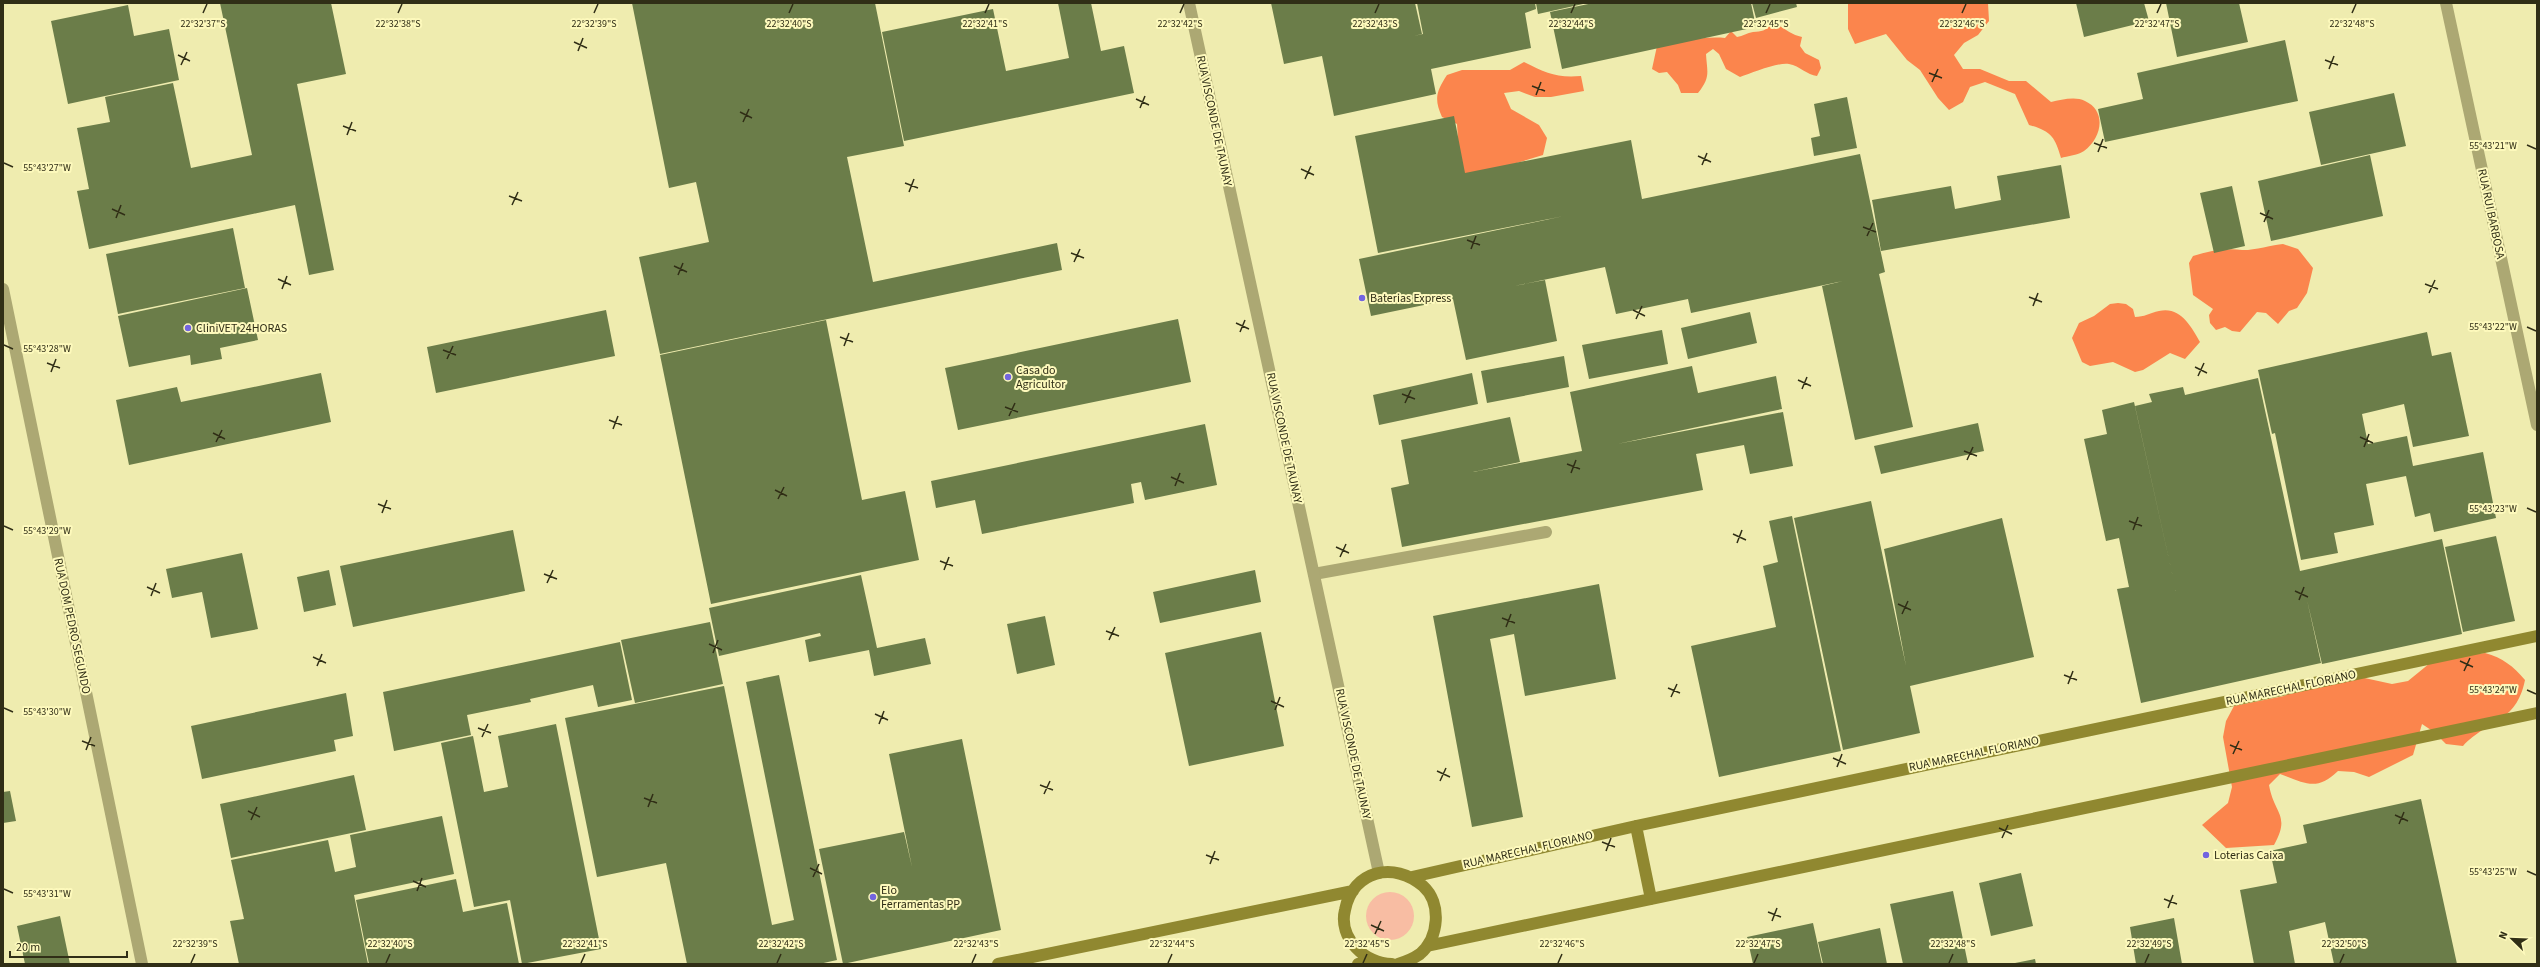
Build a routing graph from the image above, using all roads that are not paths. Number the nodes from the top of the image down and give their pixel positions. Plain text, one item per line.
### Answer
1 (1189, 3) edge
2 (2446, 3) edge
3 (3, 289) edge
4 (2537, 425) edge
5 (1546, 532) dead end
6 (1314, 574) junction
7 (2537, 636) edge
8 (2537, 712) edge
9 (1636, 826) junction
10 (1379, 873) junction
11 (1412, 877) junction
12 (1353, 891) junction
13 (1652, 899) junction
14 (1427, 946) junction
15 (1373, 961) junction
16 (142, 964) edge
17 (998, 964) edge
18 (1358, 964) edge
19 (1392, 964) edge
20 (1398, 964) edge

1 - 6 street, RUA VISCONDE DE TAUNAY
2 - 4 street, RUA RUI BARBOSA
3 - 16 street, RUA DOM PEDRO SEGUNDO
5 - 6 street
6 - 10 street, RUA VISCONDE DE TAUNAY
7 - 9 main road, RUA MARECHAL FLORIANO
8 - 13 main road, RUA MARECHAL FLORIANO
9 - 11 main road, RUA MARECHAL FLORIANO
9 - 13 main road
10 - 11 main road, RUA MARECHAL FLORIANO
10 - 12 main road, RUA MARECHAL FLORIANO
11 - 14 main road, RUA MARECHAL FLORIANO
12 - 15 main road, RUA MARECHAL FLORIANO
12 - 17 main road, RUA MARECHAL FLORIANO
13 - 14 main road, RUA MARECHAL FLORIANO
14 - 20 main road, RUA MARECHAL FLORIANO
15 - 18 main road, RUA MARECHAL FLORIANO
15 - 19 main road, RUA MARECHAL FLORIANO

